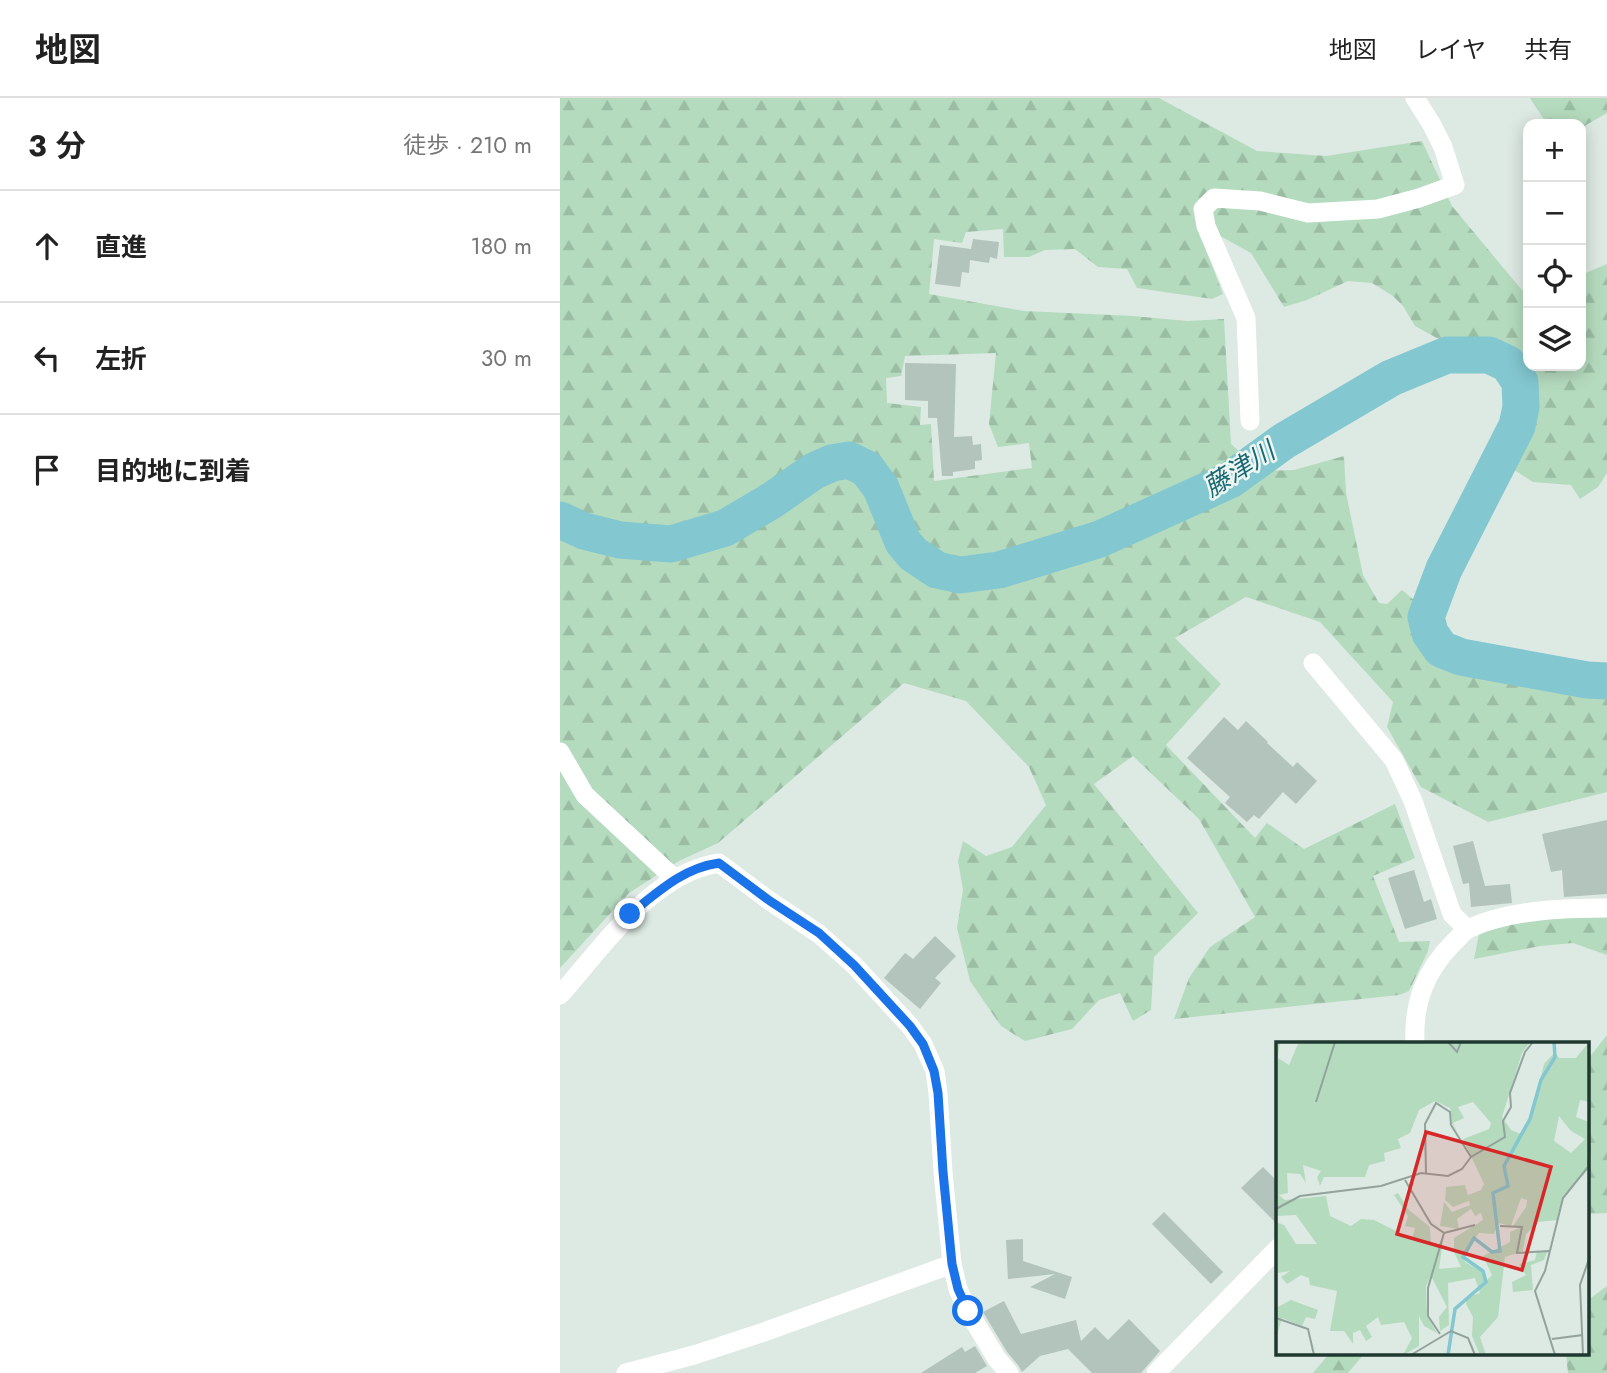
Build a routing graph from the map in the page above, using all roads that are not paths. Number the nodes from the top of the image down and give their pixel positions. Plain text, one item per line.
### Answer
1 (1415, 98) edge
2 (1250, 421) dead end
3 (1314, 663) dead end
4 (560, 752) edge
5 (675, 879) junction
6 (1607, 908) edge
7 (1467, 929) junction
8 (560, 995) edge
9 (1415, 1042) edge
10 (1276, 1250) edge
11 (952, 1264) junction
12 (626, 1373) edge
13 (1009, 1373) edge
14 (1156, 1373) edge

1 - 2 street
3 - 7 street
4 - 5 street
5 - 8 street
5 - 11 street
6 - 7 street
7 - 9 street
10 - 14 street
11 - 12 street
11 - 13 street

